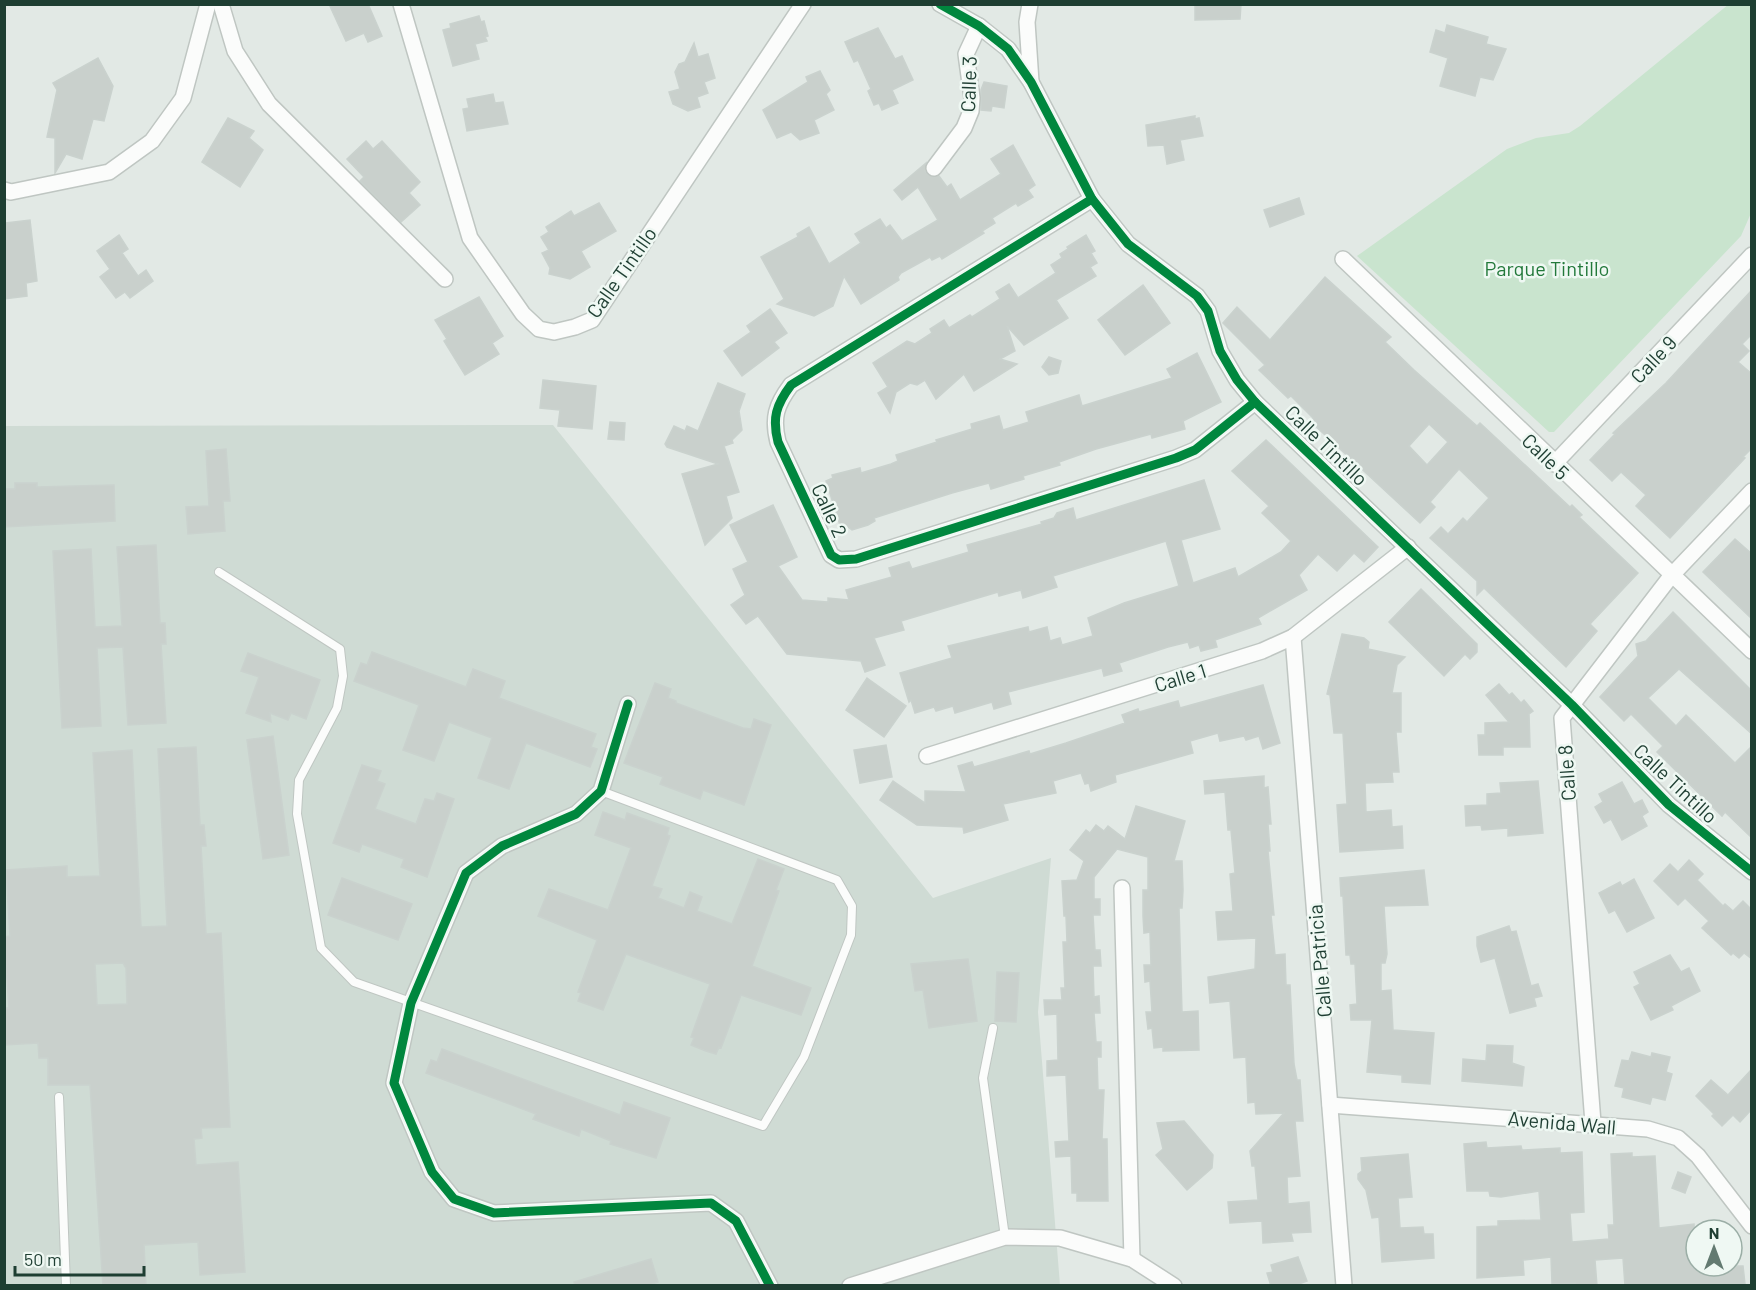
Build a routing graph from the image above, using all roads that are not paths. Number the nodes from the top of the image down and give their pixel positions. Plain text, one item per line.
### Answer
1 (207, 4) edge
2 (221, 4) edge
3 (401, 4) edge
4 (803, 4) edge
5 (940, 4) edge
6 (1030, 4) edge
7 (979, 26) junction
8 (1030, 82) junction
9 (934, 168) dead end
10 (4, 190) edge
11 (1092, 198) junction
12 (1752, 255) edge
13 (1343, 259) dead end
14 (445, 279) dead end
15 (1255, 402) junction
16 (1554, 464) junction
17 (1752, 491) edge
18 (1408, 547) junction
19 (219, 572) dead end
20 (1671, 576) junction
21 (1293, 637) junction
22 (1752, 651) edge
23 (628, 704) dead end
24 (1572, 705) junction
25 (927, 756) dead end
26 (601, 791) junction
27 (1752, 872) edge
28 (1122, 888) dead end
29 (411, 1003) junction
30 (993, 1028) dead end
31 (59, 1097) dead end
32 (1330, 1105) junction
33 (1593, 1123) junction
34 (1752, 1227) edge
35 (1005, 1237) junction
36 (1132, 1259) junction
37 (66, 1286) edge
38 (770, 1286) edge
39 (850, 1286) edge
40 (1174, 1286) edge
41 (1344, 1286) edge

1 - 10 street
2 - 14 street
3 - 4 street, Calle Tintillo
5 - 7 street, Calle Tintillo
6 - 8 street
7 - 8 street, Calle Tintillo
7 - 9 street, Calle 3
8 - 11 street, Calle Tintillo
11 - 15 street, Calle Tintillo
11 - 15 street, Calle 2
12 - 16 street, Calle 9
13 - 16 street, Calle 5
15 - 18 street, Calle Tintillo
16 - 20 street, Calle 5
17 - 20 street, Calle 8
18 - 21 street, Calle 1
18 - 24 street, Calle Tintillo
19 - 29 lane
20 - 22 street, Calle 5
20 - 24 street, Calle 8
21 - 25 street, Calle 1
21 - 32 street, Calle Patricia
23 - 26 street
24 - 27 street, Calle Tintillo
24 - 33 street, Calle 8
26 - 29 street
26 - 29 lane
28 - 36 street
29 - 38 street
30 - 35 lane
31 - 37 lane
32 - 33 street, Avenida Wall
32 - 41 street, Calle Patricia
33 - 34 street, Avenida Wall
35 - 36 street
35 - 39 street
36 - 40 street

